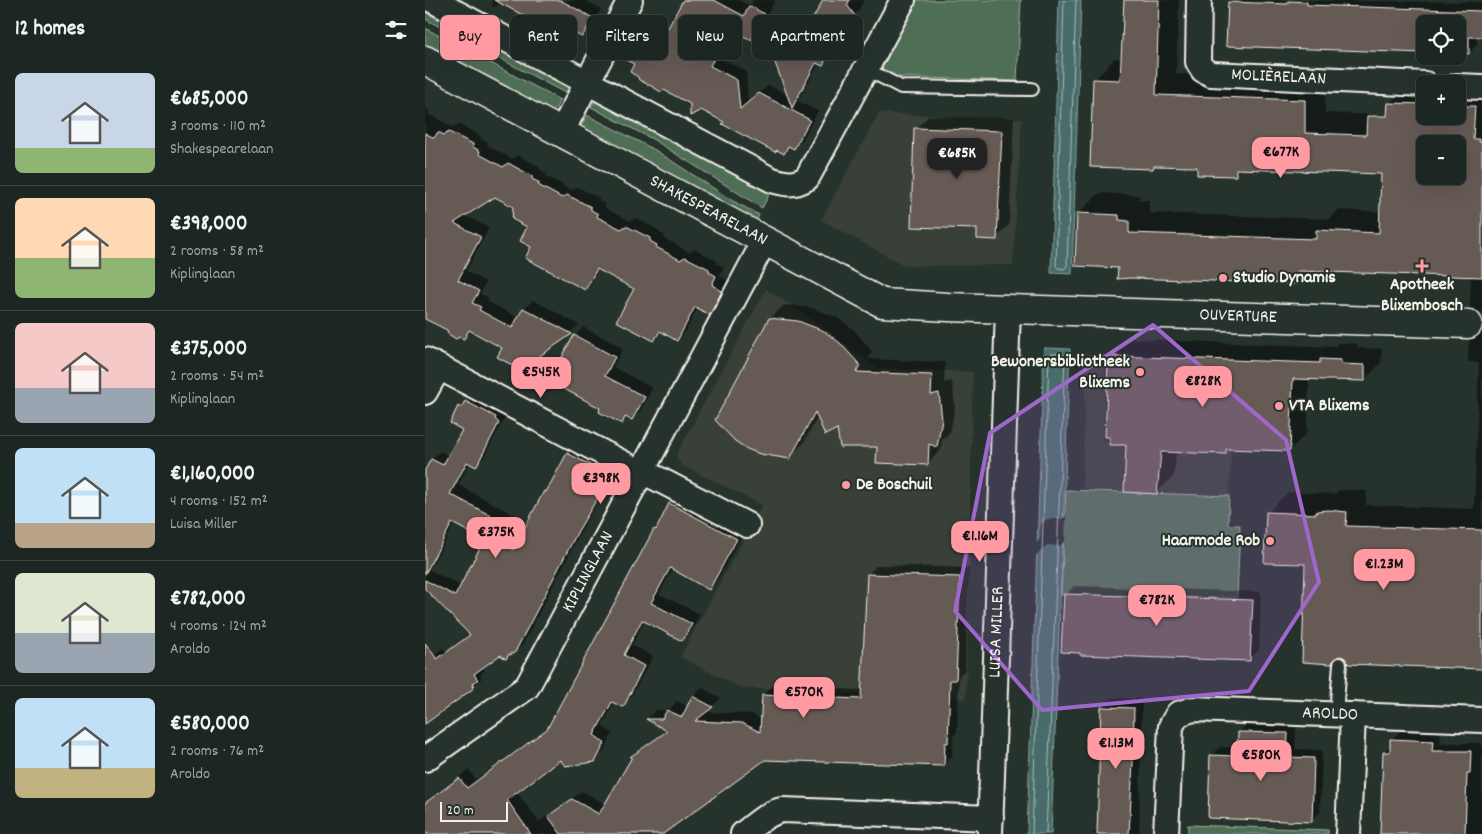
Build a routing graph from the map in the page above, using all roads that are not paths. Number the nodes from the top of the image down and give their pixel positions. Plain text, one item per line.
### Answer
1 (432, 0) edge
2 (630, 0) edge
3 (903, 0) edge
4 (1199, 0) edge
5 (425, 60) edge
6 (866, 69) junction
7 (587, 81) junction
8 (1416, 84) edge
9 (1466, 86) edge
10 (1482, 87) edge
11 (1033, 89) dead end
12 (562, 131) junction
13 (765, 240) junction
14 (1008, 309) junction
15 (1468, 324) dead end
16 (432, 364) edge
17 (425, 392) edge
18 (641, 471) junction
19 (747, 525) dead end
20 (1340, 664) dead end
21 (1344, 714) junction
22 (1482, 720) edge
23 (425, 759) edge
24 (991, 826) edge
25 (743, 834) edge
26 (1166, 834) edge
27 (1349, 834) edge

1 - 7 street
2 - 7 street
3 - 6 street
4 - 8 street, MOLIÈRELAAN
5 - 12 street, SHAKESPEARELAAN
6 - 7 street
6 - 11 lane
7 - 12 street
9 - 10 street
12 - 13 street, SHAKESPEARELAAN
13 - 14 street, SHAKESPEARELAAN
13 - 18 street, KIPLINGLAAN
14 - 15 street, OUVERTURE
14 - 24 street, LUISA MILLER
16 - 17 street
16 - 18 street
18 - 19 street
18 - 23 street, KIPLINGLAAN
20 - 21 lane
21 - 22 street, AROLDO
21 - 26 street, AROLDO
21 - 27 street
24 - 25 street

